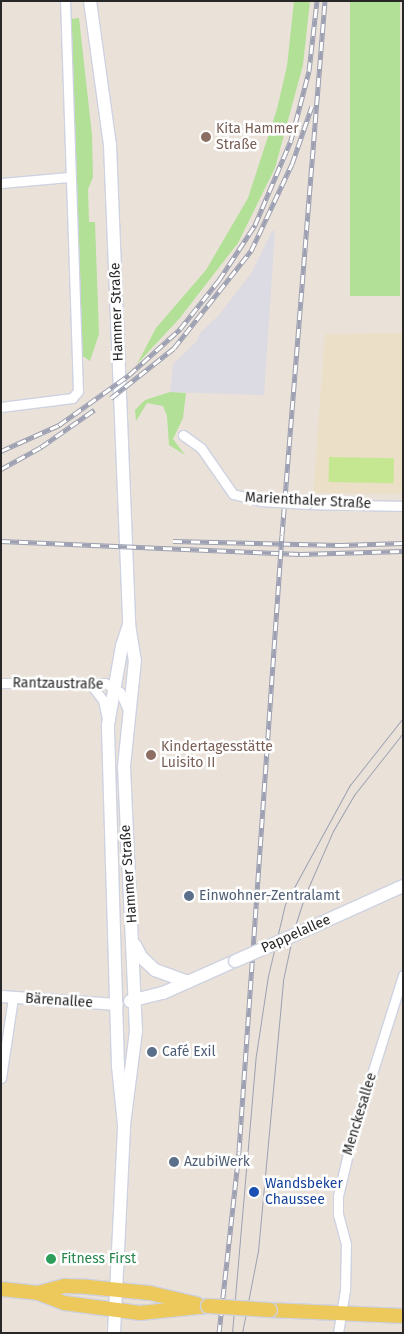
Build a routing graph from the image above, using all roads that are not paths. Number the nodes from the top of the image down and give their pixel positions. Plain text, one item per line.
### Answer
1 (65, 1) edge
2 (90, 1) edge
3 (70, 177) junction
4 (1, 183) edge
5 (1, 407) edge
6 (183, 435) dead end
7 (403, 506) edge
8 (129, 624) junction
9 (1, 683) edge
10 (92, 686) junction
11 (116, 686) junction
12 (129, 711) junction
13 (108, 725) junction
14 (403, 886) edge
15 (134, 943) junction
16 (403, 976) edge
17 (188, 982) junction
18 (7, 997) edge
19 (136, 1000) junction
20 (116, 1004) junction
21 (1, 1078) edge
22 (124, 1126) junction
23 (1, 1288) edge
24 (117, 1290) junction
25 (38, 1292) junction
26 (208, 1306) junction
27 (116, 1310) junction
28 (342, 1315) junction
29 (403, 1316) edge
30 (114, 1333) edge
31 (338, 1333) edge

1 - 3 street
2 - 8 main road, Hammer Straße
3 - 4 street
3 - 5 street
6 - 7 street, Marienthaler Straße, bridge
8 - 11 main road, Hammer Straße
8 - 12 main road, Hammer Straße
9 - 10 street, Rantzaustraße
10 - 11 street, Rantzaustraße
10 - 13 street, Hammer Straße
11 - 12 street, Rantzaustraße
11 - 13 main road, Hammer Straße
12 - 15 main road, Hammer Straße
13 - 20 main road, Hammer Straße
14 - 17 main road, Pappelallee, bridge
15 - 17 main road
15 - 19 main road, Hammer Straße
16 - 28 street, Menckesallee
17 - 19 main road, Pappelallee
18 - 20 street, Bärenallee
18 - 21 street
19 - 20 main road, Pappelallee
19 - 22 main road, Hammer Straße
20 - 22 main road, Hammer Straße
22 - 24 main road, Hammer Straße
23 - 25 main road
24 - 25 main road
24 - 26 main road
24 - 27 main road, Hammer Straße
25 - 27 main road
26 - 27 main road
26 - 28 main road, bridge
27 - 30 main road, Hammer Straße
28 - 29 main road
28 - 31 street, Menckesallee

